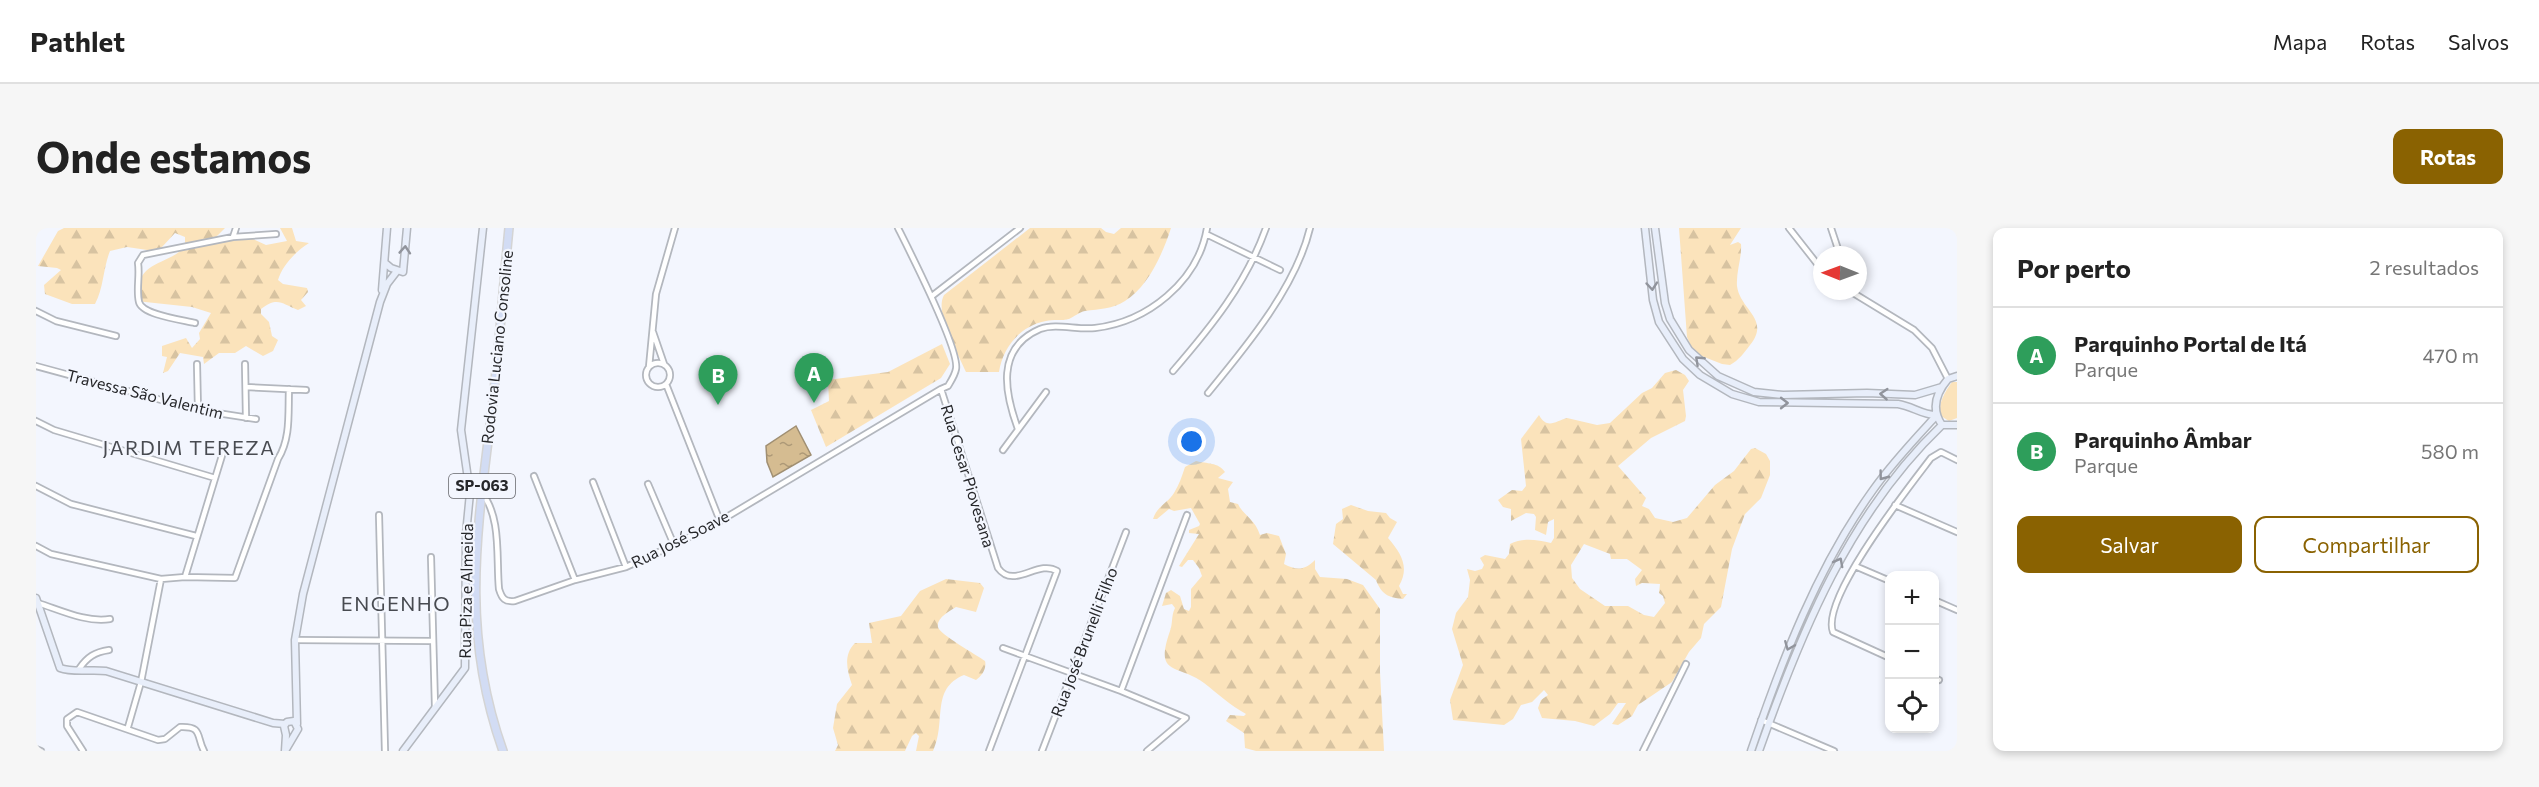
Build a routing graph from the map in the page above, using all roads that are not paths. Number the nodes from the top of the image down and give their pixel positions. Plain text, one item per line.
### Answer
1 (236, 228) edge
2 (387, 228) edge
3 (407, 228) edge
4 (483, 228) edge
5 (509, 228) edge
6 (675, 228) edge
7 (898, 228) edge
8 (1020, 228) edge
9 (1266, 228) edge
10 (1310, 228) edge
11 (1645, 228) edge
12 (1655, 228) edge
13 (1789, 228) edge
14 (1831, 228) edge
15 (1207, 231) edge
16 (276, 234) dead end
17 (233, 237) junction
18 (1837, 246) edge
19 (1255, 257) junction
20 (1813, 259) edge
21 (385, 263) junction
22 (1280, 270) dead end
23 (400, 272) junction
24 (932, 296) junction
25 (1866, 300) edge
26 (380, 302) junction
27 (36, 311) edge
28 (195, 323) dead end
29 (652, 329) junction
30 (116, 336) dead end
31 (197, 364) dead end
32 (245, 364) dead end
33 (664, 364) junction
34 (36, 366) edge
35 (649, 367) junction
36 (1173, 371) dead end
37 (1957, 376) edge
38 (1948, 379) junction
39 (666, 384) junction
40 (246, 387) junction
41 (1942, 387) junction
42 (289, 389) junction
43 (941, 389) junction
44 (306, 390) dead end
45 (1046, 392) dead end
46 (1208, 393) dead end
47 (198, 410) junction
48 (1936, 416) junction
49 (246, 418) junction
50 (256, 419) dead end
51 (36, 421) edge
52 (1942, 425) junction
53 (1957, 425) edge
54 (1018, 429) junction
55 (224, 449) dead end
56 (1003, 450) dead end
57 (1957, 460) edge
58 (534, 476) dead end
59 (215, 478) junction
60 (593, 482) dead end
61 (648, 484) dead end
62 (38, 487) edge
63 (481, 492) junction
64 (36, 494) edge
65 (1895, 505) junction
66 (379, 514) dead end
67 (1187, 515) dead end
68 (720, 521) junction
69 (1126, 532) dead end
70 (1957, 532) edge
71 (196, 536) junction
72 (674, 545) junction
73 (36, 546) edge
74 (431, 557) dead end
75 (1855, 566) junction
76 (626, 567) junction
77 (1821, 576) junction
78 (185, 577) junction
79 (161, 579) junction
80 (1830, 579) junction
81 (1885, 579) edge
82 (575, 580) junction
83 (37, 601) edge
84 (1939, 602) edge
85 (1957, 610) edge
86 (110, 619) dead end
87 (295, 640) junction
88 (382, 641) junction
89 (432, 641) junction
90 (1003, 648) dead end
91 (110, 650) dead end
92 (1024, 656) junction
93 (1885, 656) edge
94 (1686, 664) dead end
95 (79, 669) junction
96 (1072, 673) junction
97 (141, 682) junction
98 (1121, 691) junction
99 (298, 707) junction
100 (435, 707) junction
101 (1761, 720) junction
102 (1769, 723) junction
103 (297, 724) junction
104 (128, 728) junction
105 (287, 729) junction
106 (36, 749) edge
107 (41, 751) edge
108 (83, 751) edge
109 (204, 751) edge
110 (285, 751) edge
111 (385, 751) edge
112 (403, 751) edge
113 (503, 751) edge
114 (989, 751) edge
115 (1042, 751) edge
116 (1147, 751) edge
117 (1643, 751) edge
118 (1751, 751) edge
119 (1759, 751) edge
120 (1834, 751) edge

1 - 17 street
2 - 21 main road
23 -> 3 main road
4 - 100 main road, Rua Piza e Almeida
5 - 63 main road, Rodovia Luciano Consoline / SP-063
6 - 29 street
7 - 24 street, Rua Cesar Piovesana
8 - 24 street
9 - 19 street
10 - 46 street
11 -> 48 main road
41 -> 12 main road
13 - 20 street
14 - 18 street
15 - 19 street
15 - 54 street
16 - 17 street
17 - 28 street
19 - 22 street
19 - 36 street
21 - 23 main road
21 - 26 main road
23 - 26 main road
24 - 43 street, Rua Cesar Piovesana
25 - 38 street
26 - 87 main road
27 - 30 street
29 - 33 street
29 - 35 street
31 - 47 street
32 - 40 street
33 - 35 street
33 - 39 street
34 - 47 street, Travessa São Valentim
35 - 39 street
37 - 38 main road
38 - 41 main road
39 - 68 street
40 - 42 street
40 - 49 street
41 - 48 main road
42 - 44 street
42 - 78 street
43 - 68 street, Rua José Soave
43 - 92 street, Rua Cesar Piovesana
45 - 54 street
47 - 49 street, Travessa São Valentim
48 - 52 main road
48 -> 77 main road
49 - 50 street, Travessa São Valentim
51 - 59 street
52 - 53 main road
80 -> 52 main road
54 - 56 street
55 - 59 street
57 - 65 street
58 - 82 street
59 - 71 street
60 - 76 street
61 - 72 street
62 - 64 street
62 - 71 street
63 - 82 street, Rua José Soave
63 - 113 main road, Rodovia Luciano Consoline / SP-063
65 - 70 street
65 - 75 street
66 - 88 street
67 - 98 street
68 - 72 street, Rua José Soave
69 - 96 street, Rua José Brunelli Filho
71 - 78 street
72 - 76 street, Rua José Soave
73 - 79 street
74 - 89 street
75 - 81 street
75 - 93 street
76 - 82 street, Rua José Soave
77 - 80 main road
77 -> 101 main road
78 - 79 street
79 - 97 street
80 - 102 main road
83 - 86 street
83 - 95 main road
84 - 85 street
87 - 88 street
87 - 99 main road
88 - 89 street
88 - 111 street
89 - 100 street
90 - 92 street
91 - 95 street
92 - 96 street
92 - 114 street
94 - 117 street
95 - 97 main road
96 - 98 street
96 - 115 street, Rua José Brunelli Filho
97 - 104 street
97 - 105 main road
98 - 116 street
99 - 103 main road
99 - 105 main road
100 - 112 main road, Rua Piza e Almeida
101 - 102 street
101 - 118 main road
102 - 119 main road
102 - 120 street
103 - 105 main road
103 - 105 main road
104 - 108 street
104 - 109 street
105 - 110 main road
106 - 107 street

